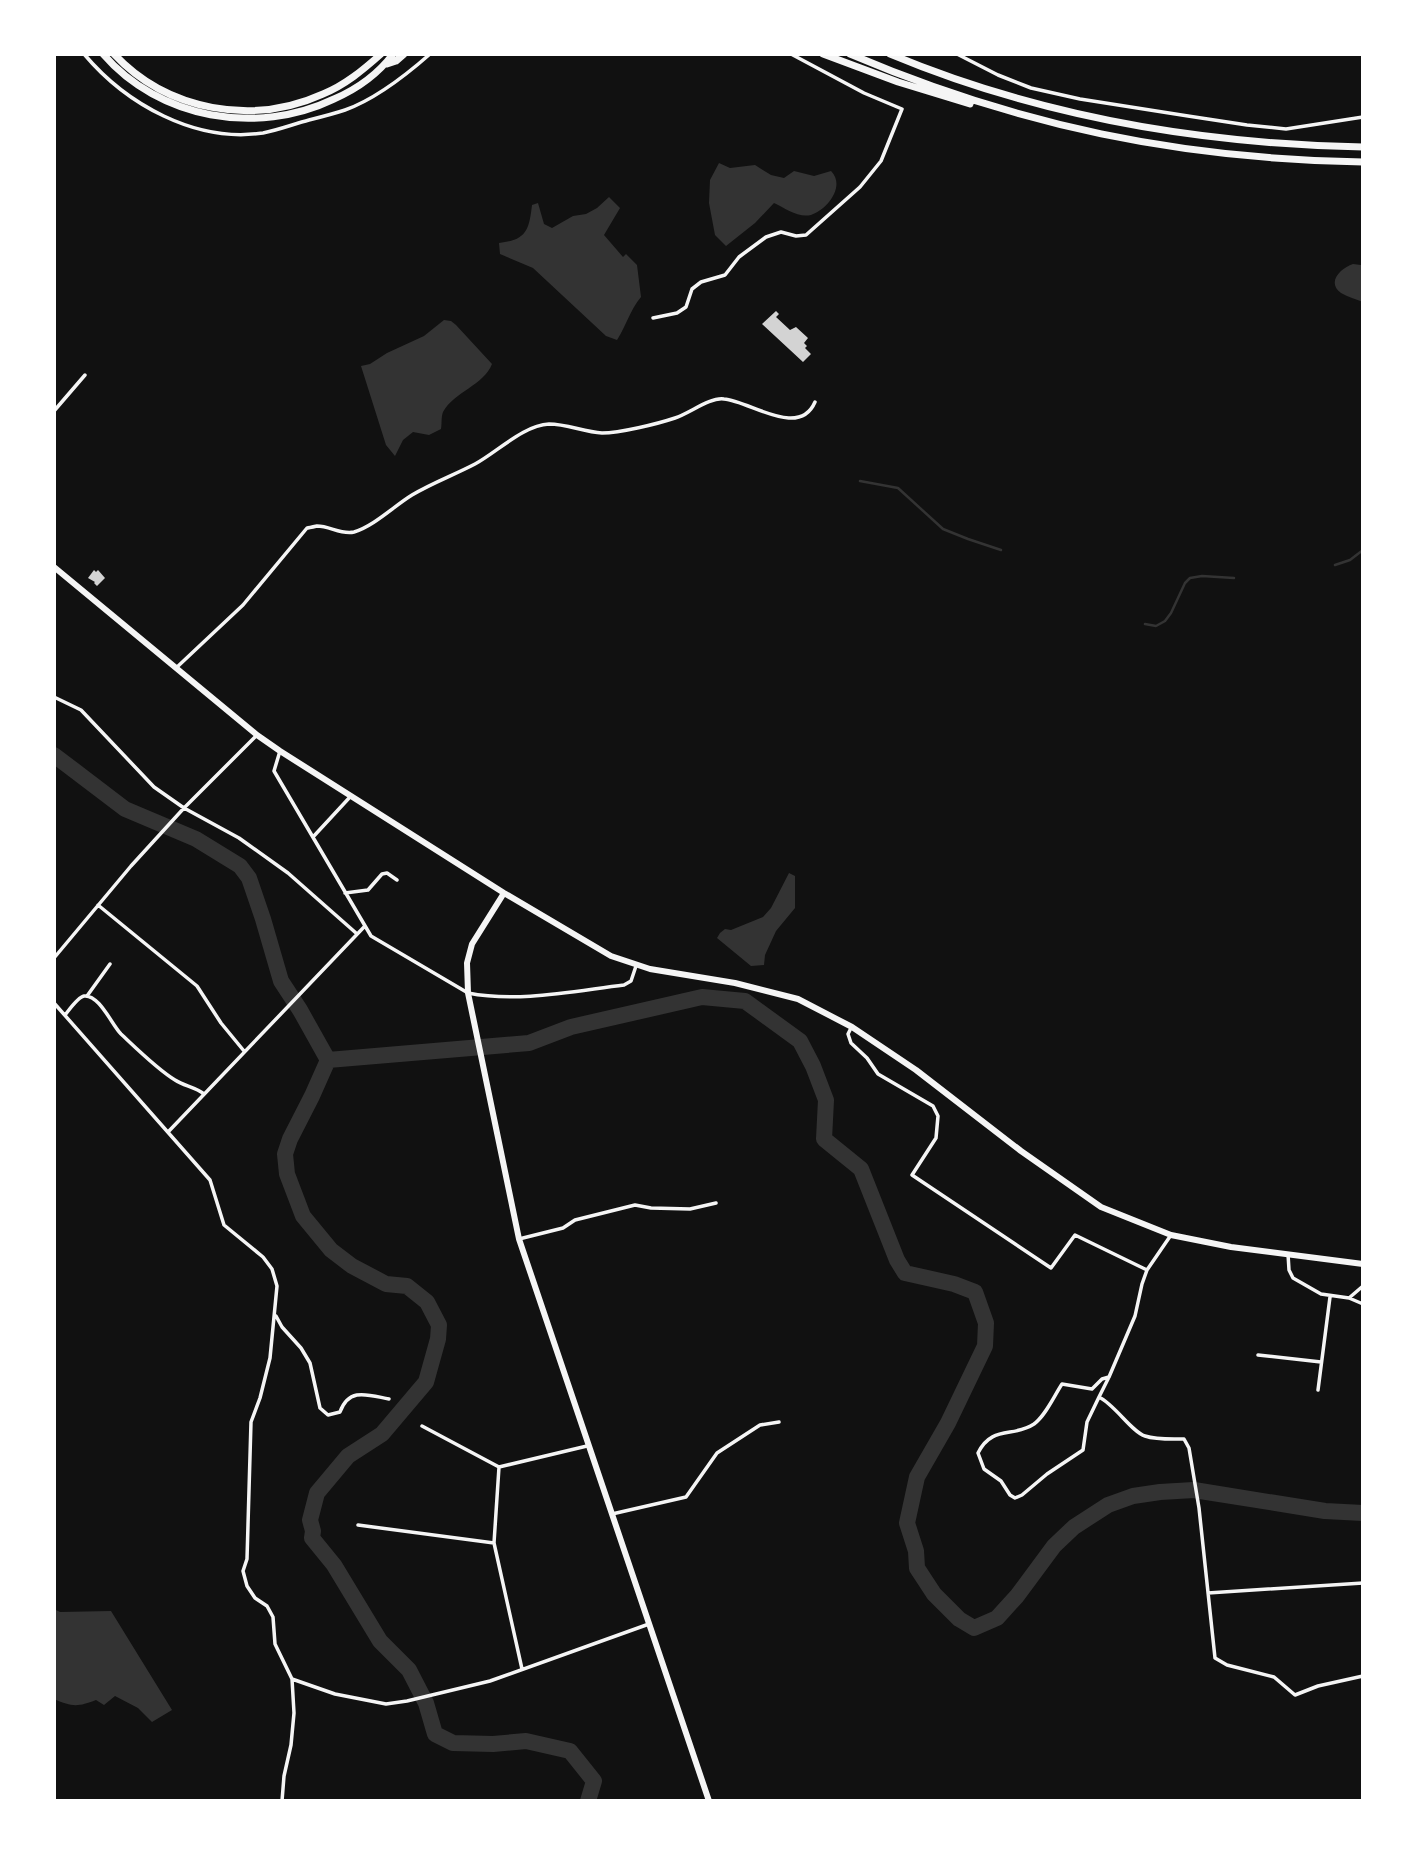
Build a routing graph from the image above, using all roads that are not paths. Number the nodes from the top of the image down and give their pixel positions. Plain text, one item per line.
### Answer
1 (84, 54) edge
2 (103, 54) edge
3 (114, 54) edge
4 (381, 54) edge
5 (393, 54) edge
6 (404, 54) edge
7 (430, 54) edge
8 (791, 54) edge
9 (824, 54) edge
10 (850, 54) edge
11 (890, 54) edge
12 (957, 54) edge
13 (387, 64) junction
14 (1363, 117) edge
15 (1032, 118) junction
16 (1363, 147) edge
17 (1363, 162) edge
18 (653, 318) dead end
19 (85, 374) dead end
20 (815, 402) dead end
21 (54, 411) edge
22 (54, 567) edge
23 (176, 668) junction
24 (54, 697) edge
25 (257, 735) junction
26 (280, 751) junction
27 (351, 795) junction
28 (184, 808) junction
29 (313, 837) junction
30 (397, 880) dead end
31 (345, 893) junction
32 (503, 893) junction
33 (98, 905) junction
34 (364, 927) junction
35 (356, 933) junction
36 (54, 958) edge
37 (110, 964) dead end
38 (636, 965) junction
39 (468, 993) junction
40 (87, 996) junction
41 (54, 1003) edge
42 (65, 1015) junction
43 (852, 1027) junction
44 (244, 1051) junction
45 (204, 1094) junction
46 (169, 1131) junction
47 (716, 1203) dead end
48 (1171, 1235) junction
49 (519, 1240) junction
50 (1287, 1254) junction
51 (1363, 1264) edge
52 (1147, 1270) junction
53 (1363, 1286) edge
54 (1330, 1297) junction
55 (1349, 1298) junction
56 (1363, 1304) edge
57 (275, 1314) junction
58 (1258, 1355) dead end
59 (1321, 1362) junction
60 (1109, 1377) junction
61 (1318, 1390) dead end
62 (1099, 1397) junction
63 (389, 1399) dead end
64 (779, 1422) dead end
65 (422, 1426) dead end
66 (587, 1446) junction
67 (499, 1467) junction
68 (612, 1514) junction
69 (358, 1525) dead end
70 (494, 1543) junction
71 (1363, 1583) edge
72 (1208, 1593) junction
73 (649, 1624) junction
74 (522, 1669) junction
75 (1363, 1676) edge
76 (292, 1679) junction
77 (282, 1801) edge
78 (709, 1801) edge

1 - 7 street
2 - 13 highway
3 - 4 highway
5 - 13 highway
6 - 13 highway
8 - 18 street
9 - 15 highway
10 - 15 highway
11 - 16 highway
12 - 14 street
15 - 17 highway
19 - 21 street
20 - 23 street
22 - 23 main road
23 - 25 main road
24 - 28 street
25 - 26 main road
25 - 28 street
26 - 27 main road
26 - 29 street
27 - 29 street
27 - 32 main road
28 - 33 street
28 - 35 street
29 - 31 street
30 - 31 street
31 - 34 street
32 - 38 main road
32 - 39 main road
33 - 36 street
33 - 44 street
34 - 35 street
34 - 39 street
35 - 44 street
37 - 40 street
38 - 39 street
38 - 43 main road
39 - 49 main road
40 - 42 street
40 - 45 street
41 - 42 street
42 - 46 street
43 - 48 main road
43 - 52 street
44 - 45 street
45 - 46 street
46 - 57 street
47 - 49 street
48 - 50 main road
48 - 52 street
49 - 66 main road
50 - 51 main road
50 - 54 street
52 - 60 street
53 - 55 street
54 - 55 street
54 - 59 street
55 - 56 street
57 - 63 street
57 - 76 street
58 - 59 street
59 - 61 street
60 - 62 street
60 - 62 street
62 - 72 street
64 - 68 street
65 - 67 street
66 - 67 street
66 - 68 main road
67 - 70 street
68 - 73 main road
69 - 70 street
70 - 74 street
71 - 72 street
72 - 75 street
73 - 74 street
73 - 78 main road
74 - 76 street
76 - 77 street

